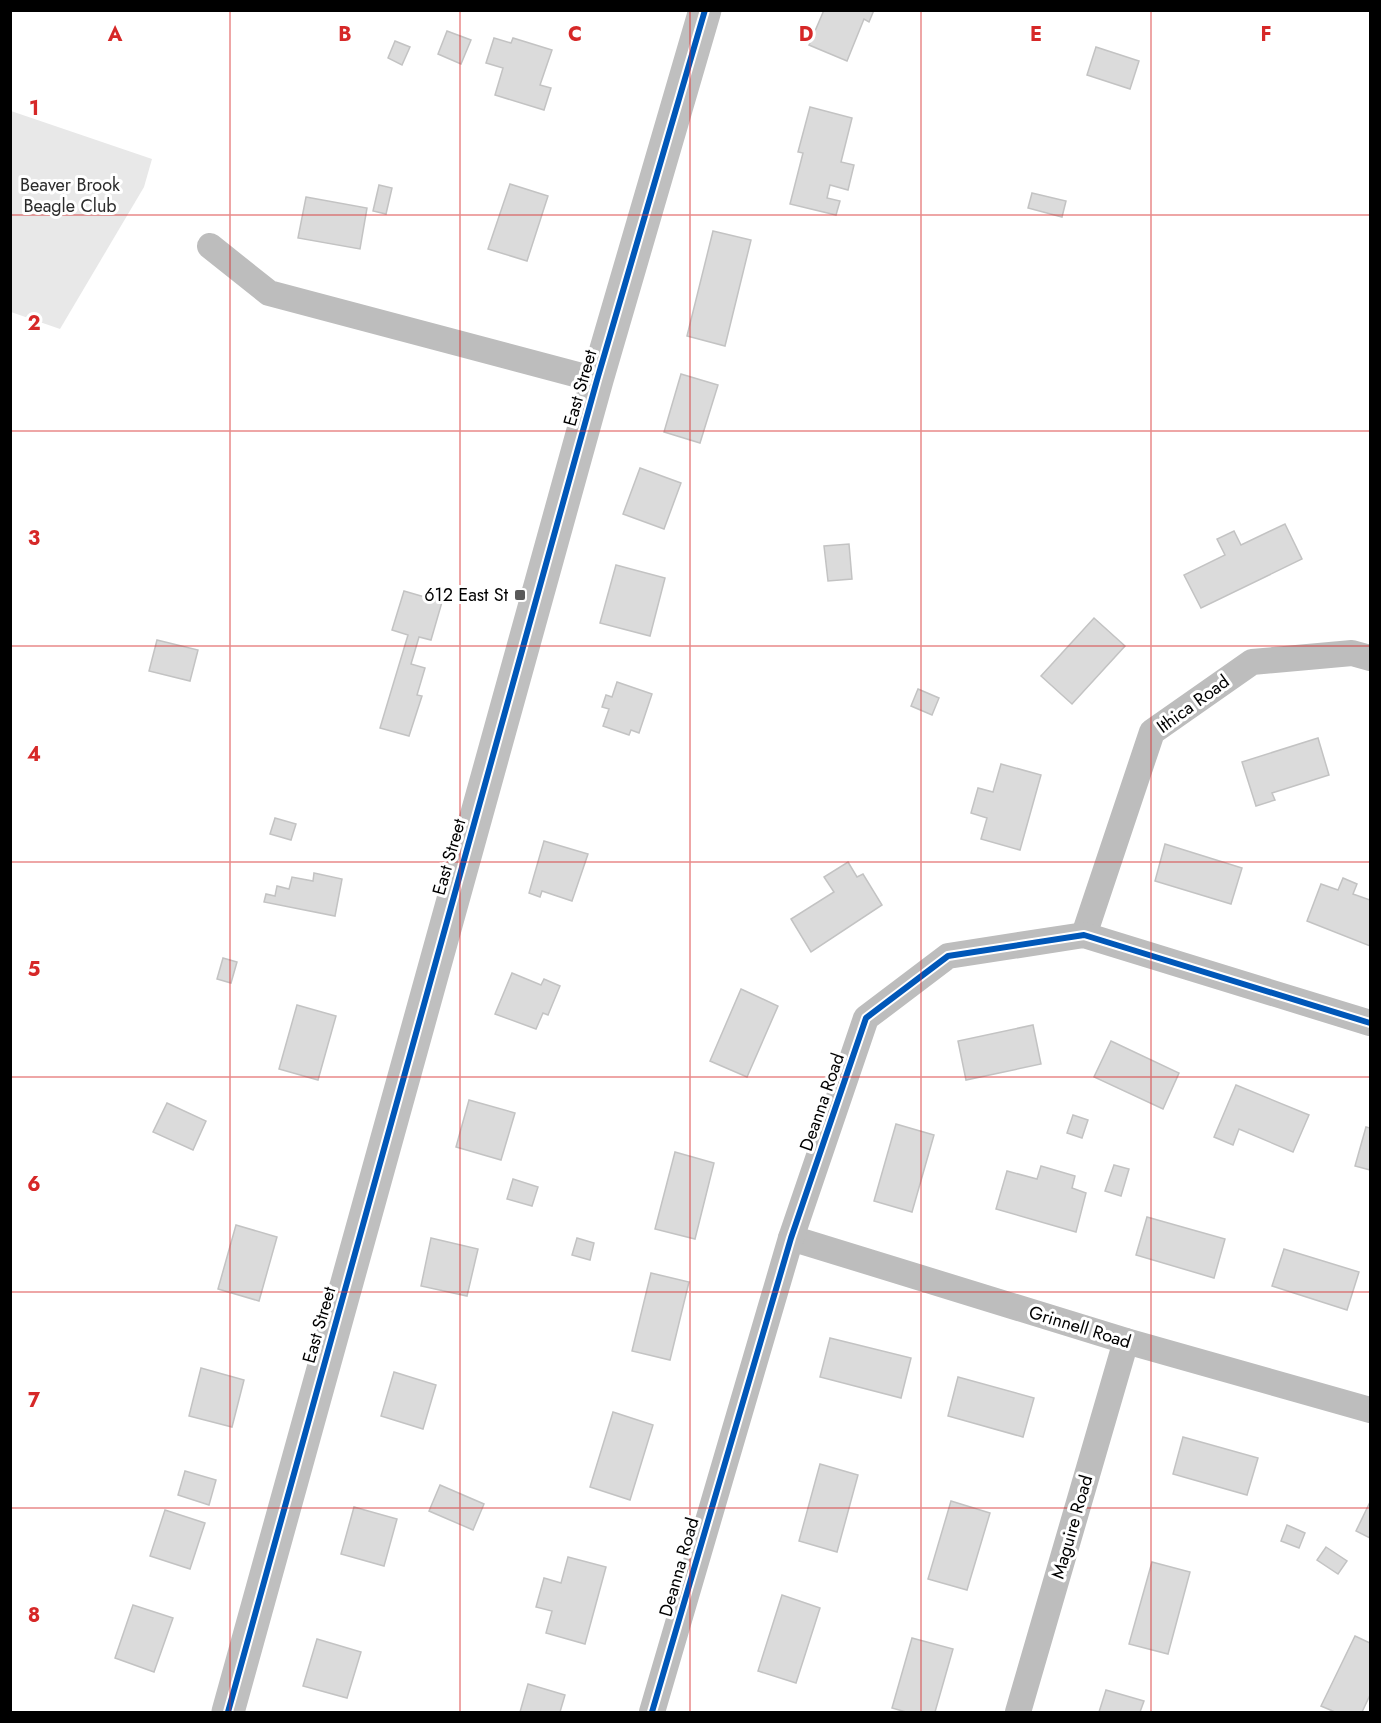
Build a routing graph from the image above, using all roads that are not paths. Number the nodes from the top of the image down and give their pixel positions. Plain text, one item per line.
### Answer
1 (705, 10) edge
2 (210, 246) dead end
3 (597, 380) junction
4 (1371, 658) edge
5 (1084, 935) junction
6 (1371, 1023) edge
7 (791, 1238) junction
8 (1126, 1341) junction
9 (1371, 1410) edge
10 (228, 1713) edge
11 (652, 1713) edge
12 (1018, 1713) edge

1 - 3 street, East Street
2 - 3 street
3 - 10 street, East Street
4 - 5 street, Ithica Road
5 - 6 street, Deanna Road
5 - 7 street, Deanna Road
7 - 8 street, Grinnell Road
7 - 11 street, Deanna Road
8 - 9 street, Grinnell Road
8 - 12 street, Maguire Road

